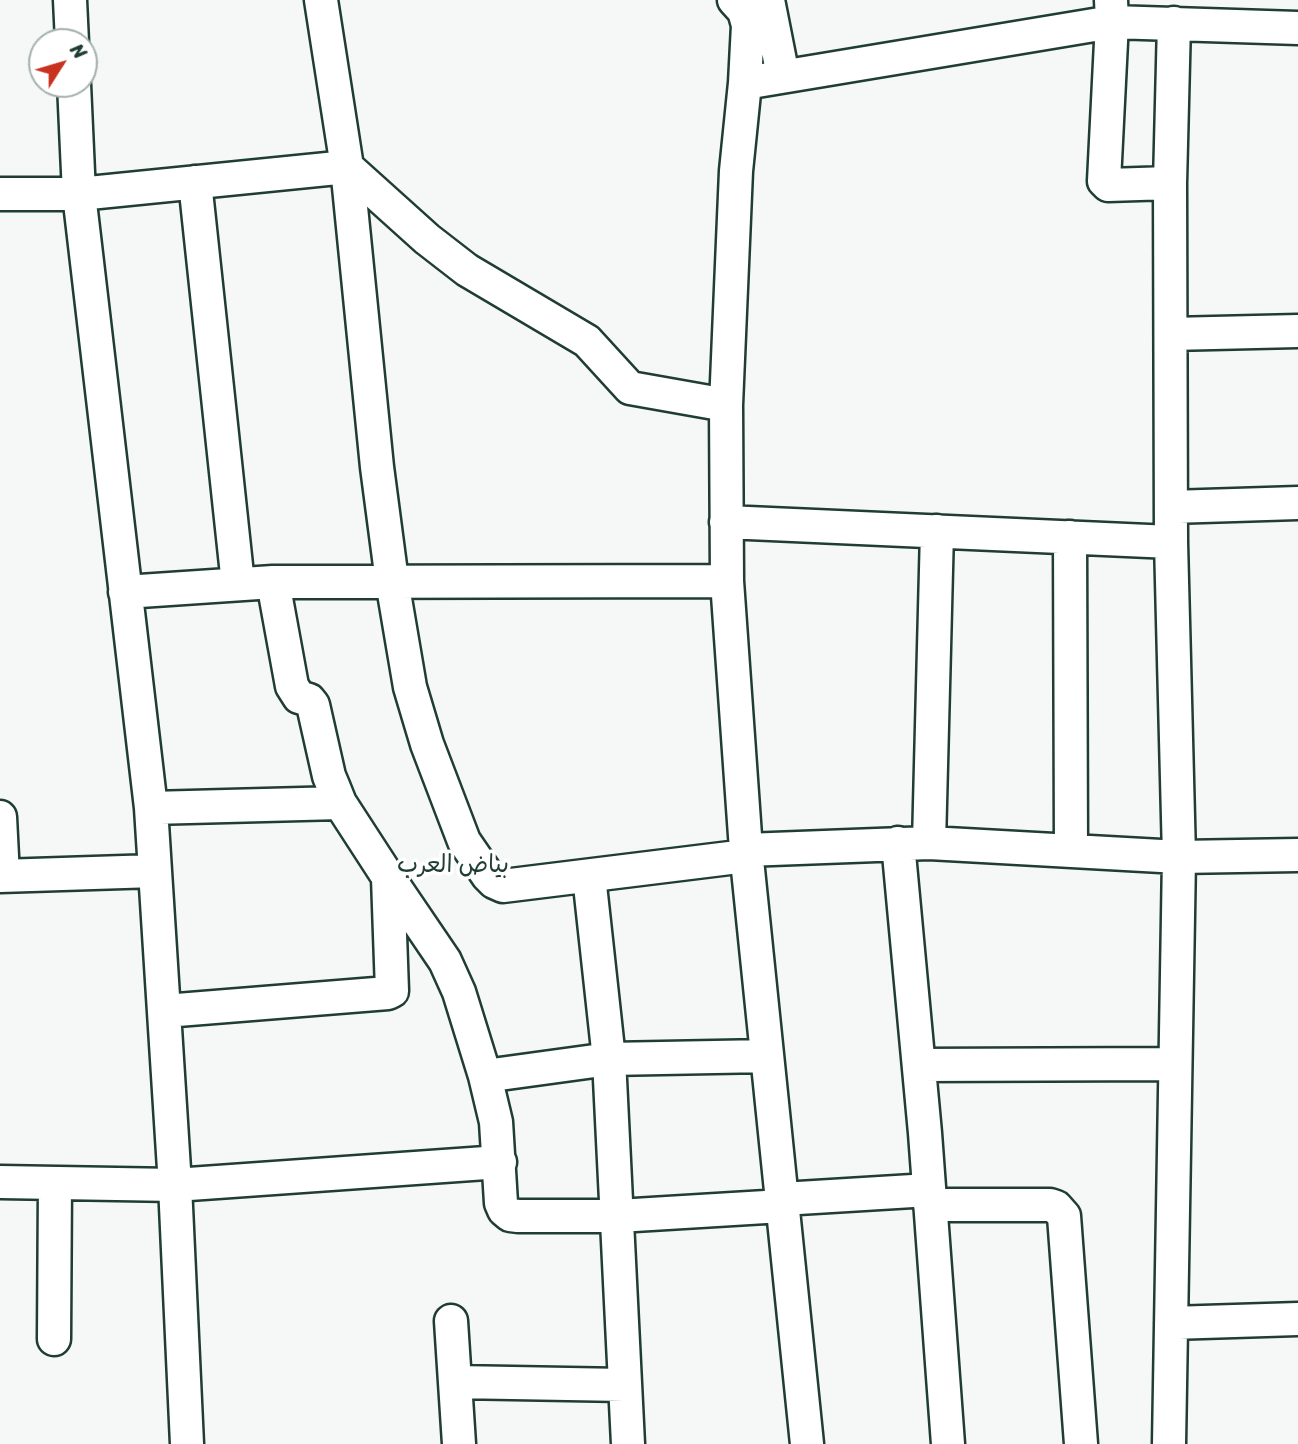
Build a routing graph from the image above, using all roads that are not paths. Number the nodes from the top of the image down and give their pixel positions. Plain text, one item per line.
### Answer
1 (69, 0) edge
2 (321, 0) edge
3 (734, 0) edge
4 (768, 0) edge
5 (1112, 11) edge
6 (1174, 23) junction
7 (71, 28) edge
8 (1298, 28) edge
9 (783, 76) junction
10 (745, 83) junction
11 (75, 98) edge
12 (346, 167) junction
13 (195, 182) junction
14 (1170, 183) junction
15 (0, 194) edge
16 (79, 194) junction
17 (1298, 331) edge
18 (1171, 334) junction
19 (726, 405) junction
20 (1298, 503) edge
21 (1171, 507) junction
22 (726, 522) junction
23 (937, 531) junction
24 (1070, 537) junction
25 (1171, 542) junction
26 (727, 581) junction
27 (273, 582) junction
28 (392, 582) junction
29 (238, 584) junction
30 (125, 592) junction
31 (341, 803) junction
32 (150, 808) junction
33 (0, 817) edge
34 (929, 842) junction
35 (898, 843) junction
36 (1071, 851) junction
37 (746, 853) junction
38 (1298, 855) edge
39 (1179, 856) junction
40 (155, 871) junction
41 (1, 876) edge
42 (589, 876) junction
43 (388, 877) junction
44 (165, 1011) junction
45 (767, 1056) junction
46 (609, 1059) junction
47 (919, 1065) junction
48 (1175, 1065) junction
49 (485, 1076) junction
50 (500, 1162) junction
51 (0, 1182) edge
52 (55, 1183) junction
53 (175, 1185) junction
54 (930, 1198) junction
55 (782, 1203) junction
56 (618, 1216) junction
57 (1298, 1319) edge
58 (451, 1321) dead end
59 (1171, 1323) junction
60 (54, 1339) dead end
61 (456, 1382) junction
62 (624, 1385) junction
63 (187, 1444) edge
64 (459, 1444) edge
65 (628, 1444) edge
66 (807, 1444) edge
67 (948, 1444) edge
68 (1081, 1444) edge
69 (1169, 1444) edge

1 - 7 street
2 - 12 street
3 - 10 street
4 - 9 street
5 - 6 street
5 - 9 street
5 - 14 street
6 - 8 street
6 - 14 street
9 - 10 street
10 - 19 street
11 - 16 street
12 - 13 street
12 - 19 street
12 - 28 street
13 - 16 street
13 - 29 street
14 - 18 street
15 - 16 street
16 - 30 street
17 - 18 street
18 - 21 street
19 - 22 street
20 - 21 street
21 - 25 street
22 - 23 street
22 - 26 street
23 - 24 street
23 - 34 street
24 - 25 street
24 - 36 street
25 - 39 street
26 - 28 street
26 - 37 street
27 - 28 street
27 - 29 street
27 - 31 street
28 - 42 street
29 - 30 street
30 - 32 street
31 - 32 street
31 - 43 street
32 - 40 street
33 - 41 street
34 - 35 street
34 - 36 street
35 - 37 street
35 - 47 street
36 - 39 street
37 - 42 street
37 - 45 street
38 - 39 street
39 - 48 street
40 - 41 street
40 - 44 street
42 - 46 street
43 - 44 street
43 - 49 street
44 - 53 street
45 - 46 street
45 - 55 street
46 - 49 street
46 - 56 street
47 - 48 street
47 - 54 street
48 - 59 street
49 - 50 street
50 - 53 street
50 - 56 street
51 - 52 street
52 - 53 street
52 - 60 street
53 - 63 street
54 - 55 street
54 - 67 street
54 - 68 street
55 - 56 street
55 - 66 street
56 - 62 street
57 - 59 street
58 - 61 street
59 - 69 street
61 - 62 street
61 - 64 street
62 - 65 street

